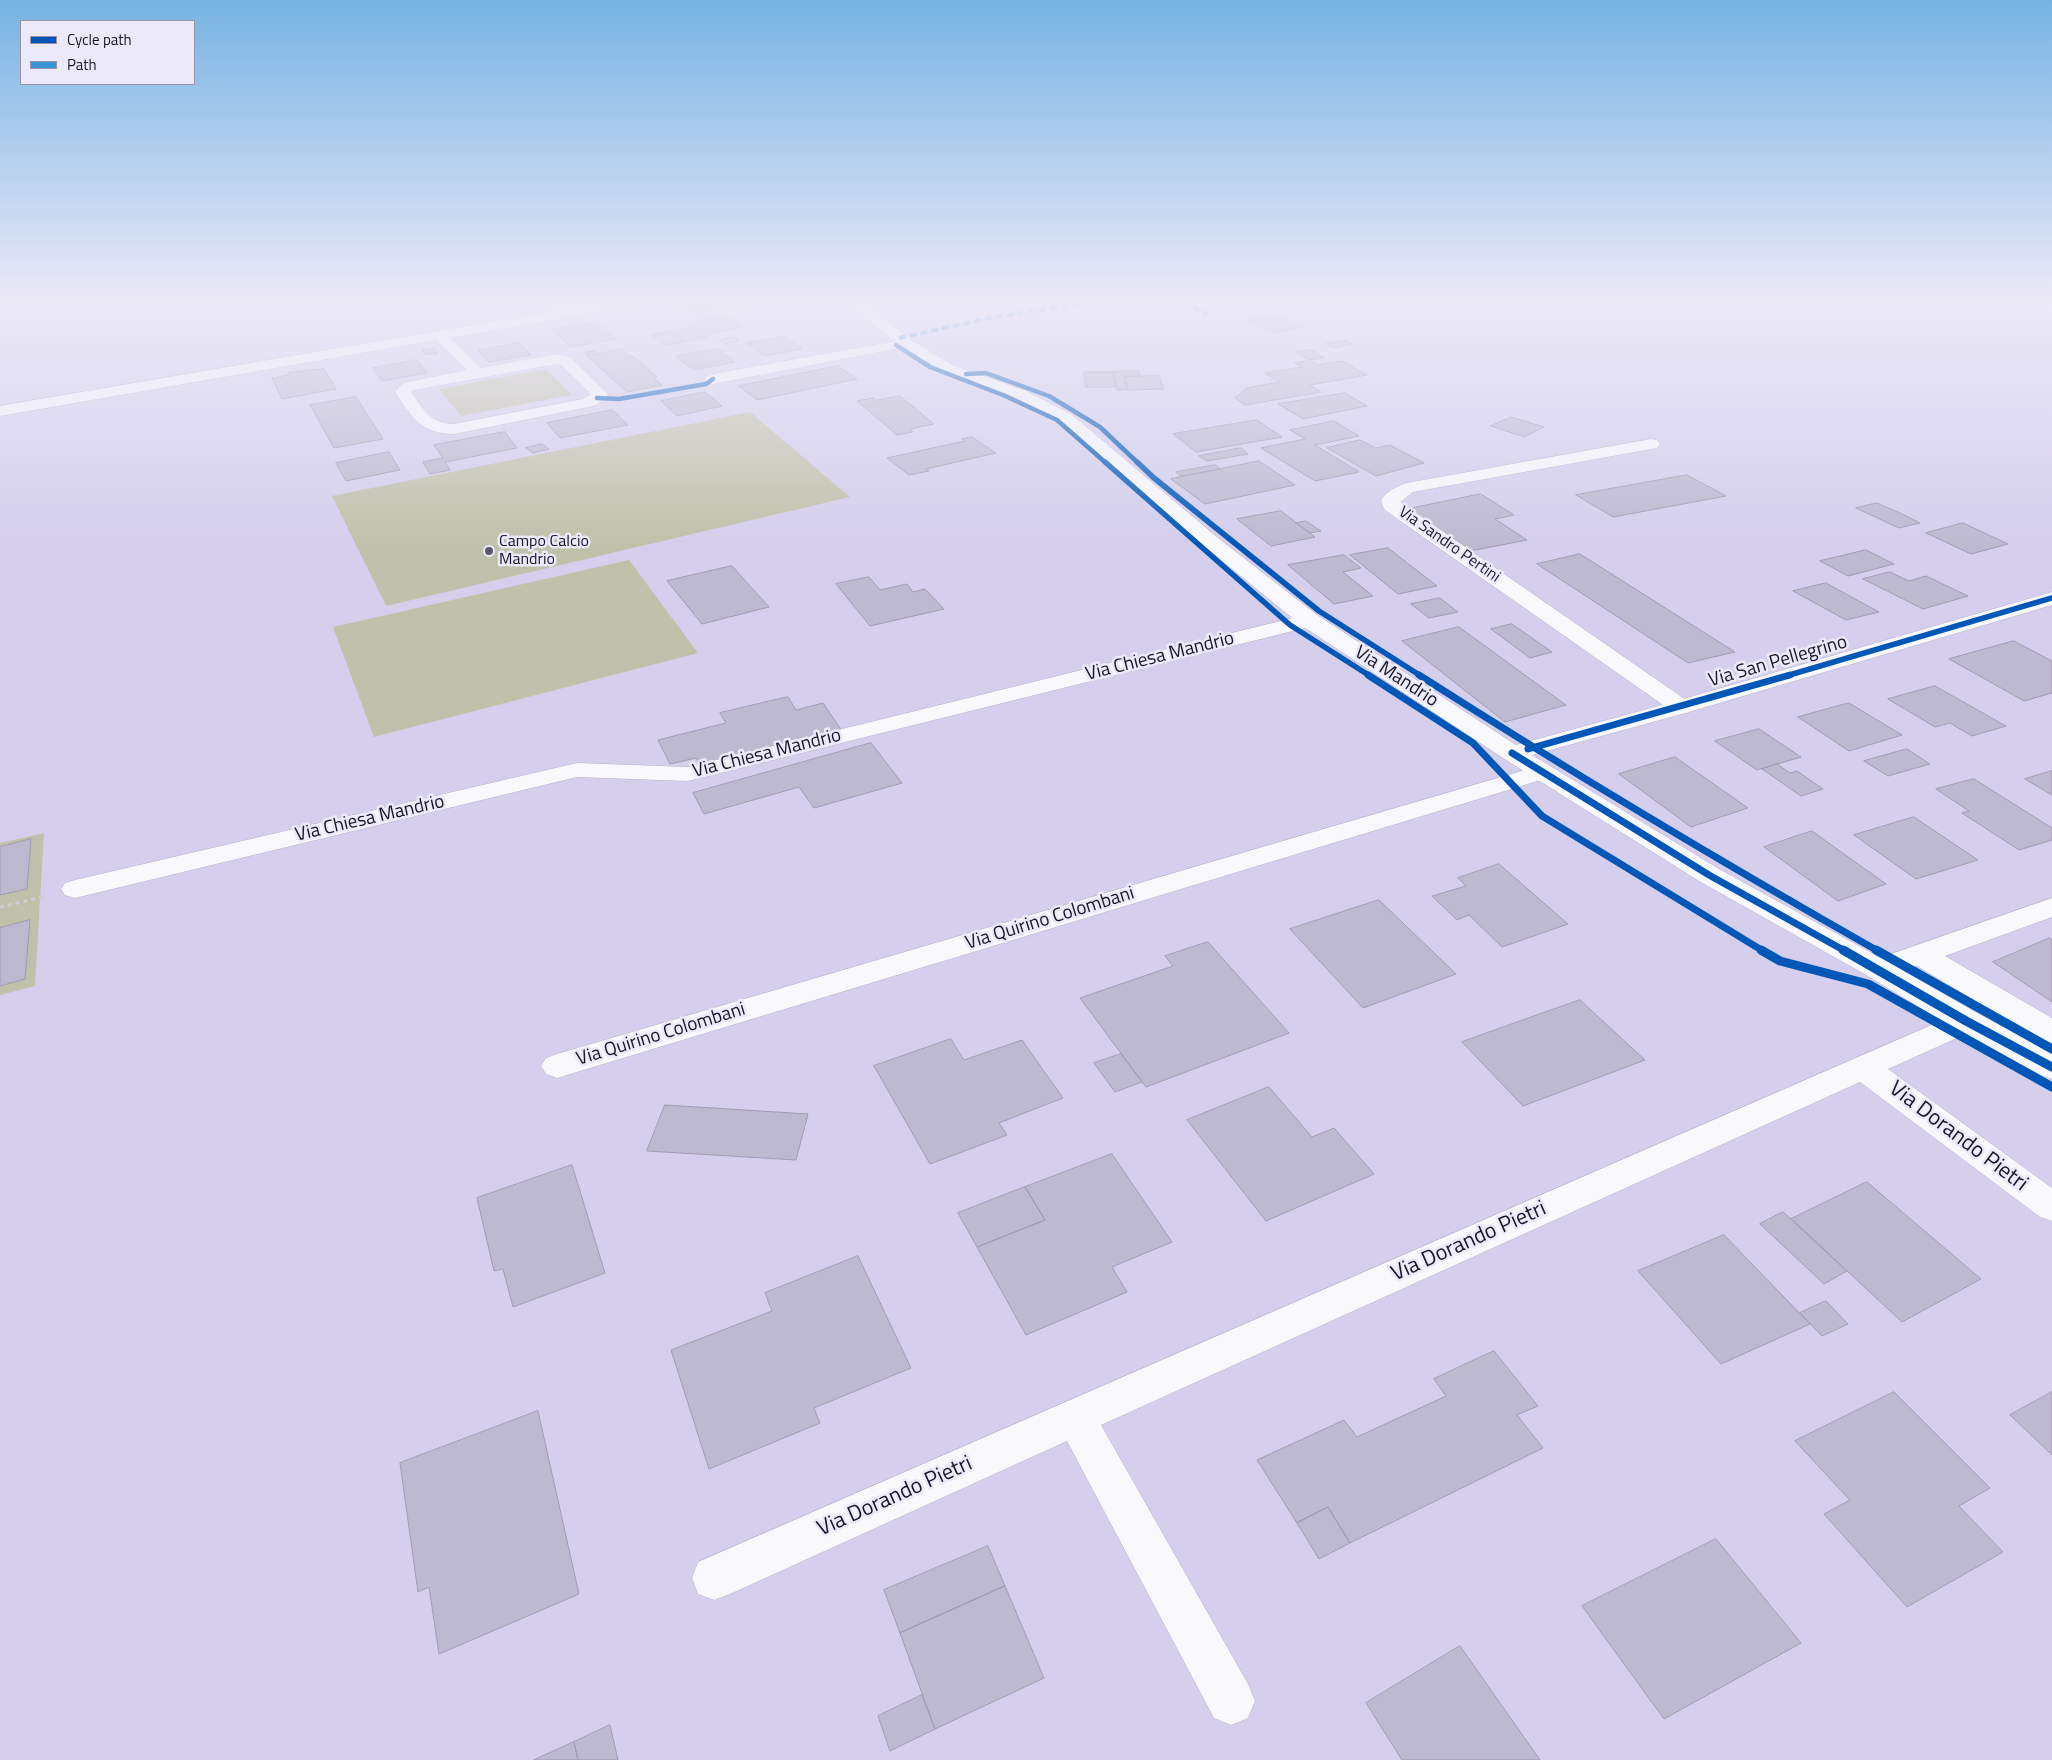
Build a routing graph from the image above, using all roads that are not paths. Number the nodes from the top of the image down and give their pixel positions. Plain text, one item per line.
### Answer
1 (187, 379) edge
2 (445, 379) edge
3 (584, 379) edge
4 (978, 379) edge
5 (0, 411) edge
6 (1650, 444) dead end
7 (2052, 598) edge
8 (1309, 620) junction
9 (1681, 707) junction
10 (1512, 753) junction
11 (1542, 772) junction
12 (75, 889) road end
13 (2052, 907) edge
14 (1919, 954) junction
15 (1878, 969) junction
16 (1966, 1021) junction
17 (2052, 1032) edge
18 (557, 1066) dead end
19 (1864, 1066) junction
20 (2052, 1067) edge
21 (2052, 1208) edge
22 (1075, 1417) junction
23 (714, 1578) dead end
24 (1231, 1701) dead end

1 - 5 street
2 - 3 street
4 - 8 street, Via Mandrio
6 - 9 street, Via Sandro Pertini
7 - 9 street, Via San Pellegrino
8 - 10 street, Via Mandrio
8 - 12 street, Via Chiesa Mandrio
9 - 10 street, Via San Pellegrino
10 - 11 street, Via Mandrio
11 - 15 street, Via Mandrio
11 - 18 street, Via Quirino Colombani
13 - 14 street
14 - 15 street
14 - 17 street
15 - 16 street, Via Mandrio
16 - 19 street, Via Dorando Pietri
16 - 20 street, Via Mandrio
19 - 21 street, Via Dorando Pietri
19 - 22 street, Via Dorando Pietri
22 - 23 street, Via Dorando Pietri
22 - 24 street

